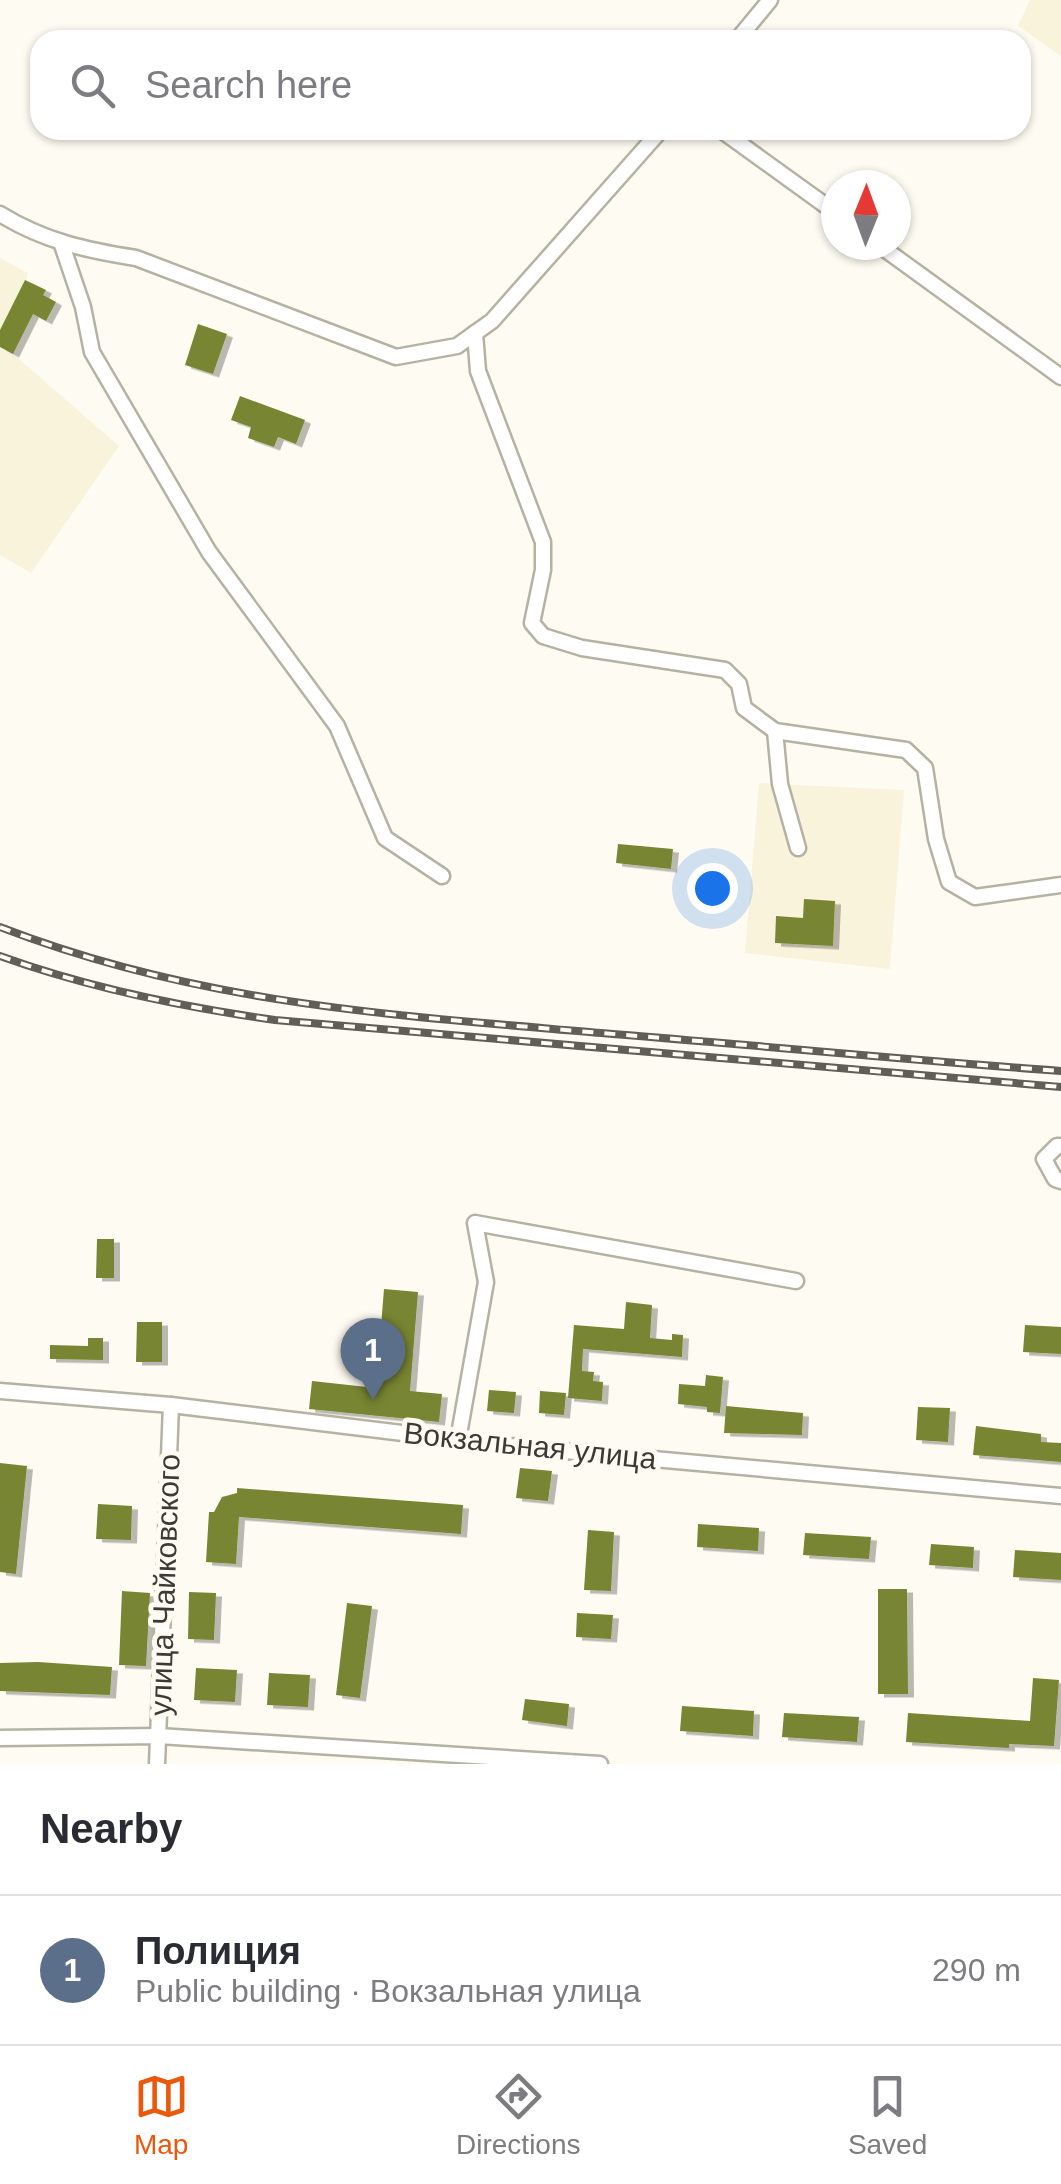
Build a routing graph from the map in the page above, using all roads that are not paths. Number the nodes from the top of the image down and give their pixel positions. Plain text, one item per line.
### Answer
1 (770, 0) edge
2 (746, 30) edge
3 (652, 140) edge
4 (735, 140) edge
5 (821, 203) edge
6 (0, 214) edge
7 (61, 242) junction
8 (901, 260) edge
9 (475, 333) junction
10 (1061, 377) edge
11 (775, 731) junction
12 (798, 848) dead end
13 (442, 876) dead end
14 (1061, 886) edge
15 (1061, 1146) edge
16 (1061, 1182) edge
17 (796, 1281) dead end
18 (0, 1391) edge
19 (171, 1405) junction
20 (458, 1440) junction
21 (1061, 1496) edge
22 (159, 1736) junction
23 (0, 1738) edge
24 (522, 1761) edge
25 (157, 1764) edge
26 (600, 1764) edge

1 - 2 street
3 - 9 street
4 - 5 street
6 - 7 street
7 - 9 street
7 - 13 street
8 - 10 street
9 - 11 street
11 - 12 street
11 - 14 street
15 - 16 street
17 - 20 street
18 - 19 street, Вокзальная улица
19 - 20 street, Вокзальная улица
19 - 22 street, улица Чайковского
20 - 21 street, Вокзальная улица
22 - 23 street
22 - 24 street
22 - 25 street, улица Чайковского
24 - 26 street

